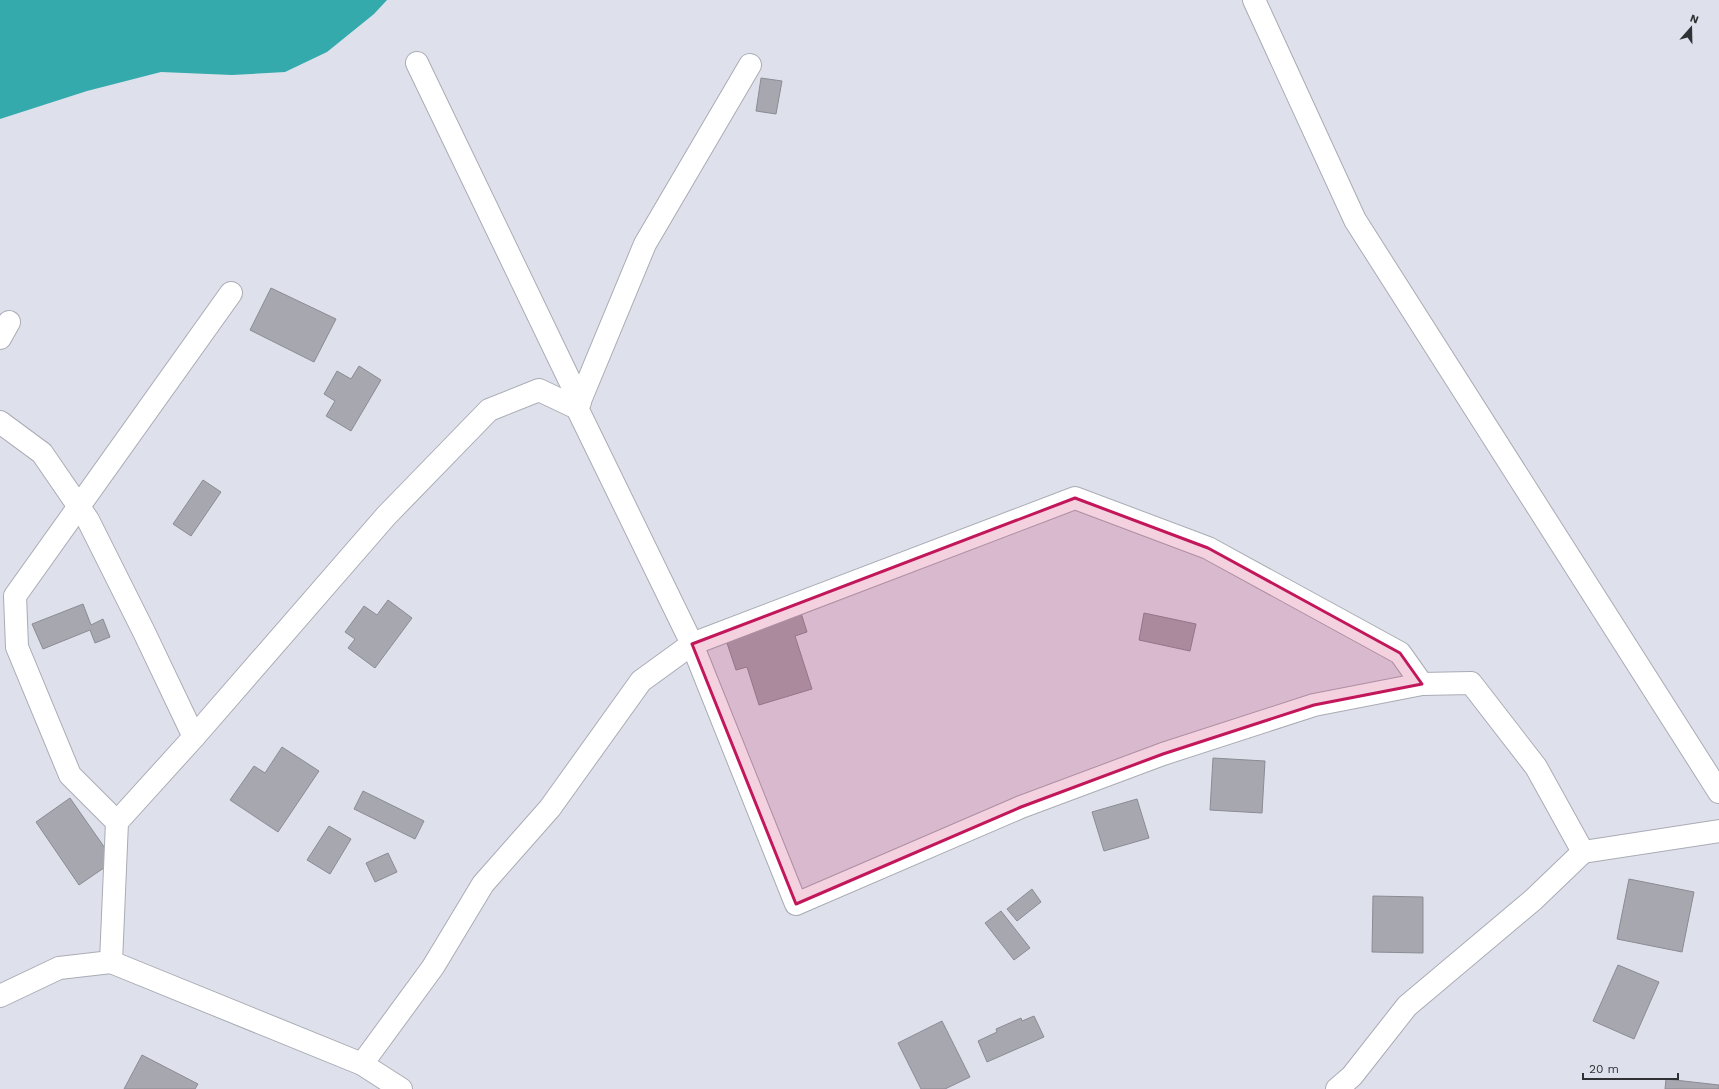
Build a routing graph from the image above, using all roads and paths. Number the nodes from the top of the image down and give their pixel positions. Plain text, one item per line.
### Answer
1 (1254, 0) edge
2 (417, 64) dead end
3 (750, 65) dead end
4 (231, 293) dead end
5 (578, 405) junction
6 (0, 422) edge
7 (79, 507) junction
8 (692, 644) junction
9 (1422, 684) junction
10 (194, 737) junction
11 (1719, 792) edge
12 (117, 822) junction
13 (1719, 831) edge
14 (1583, 852) junction
15 (111, 962) junction
16 (0, 996) edge
17 (362, 1064) junction
18 (401, 1089) edge
19 (1337, 1089) edge

1 - 11 street
2 - 5 street
3 - 5 street
4 - 7 street
5 - 8 street
5 - 10 street
6 - 7 street
7 - 10 street
7 - 12 street
8 - 9 street
8 - 9 street
8 - 17 street
9 - 14 street
10 - 12 street
12 - 15 street
13 - 14 street
14 - 19 street
15 - 16 street
15 - 17 street
17 - 18 street

